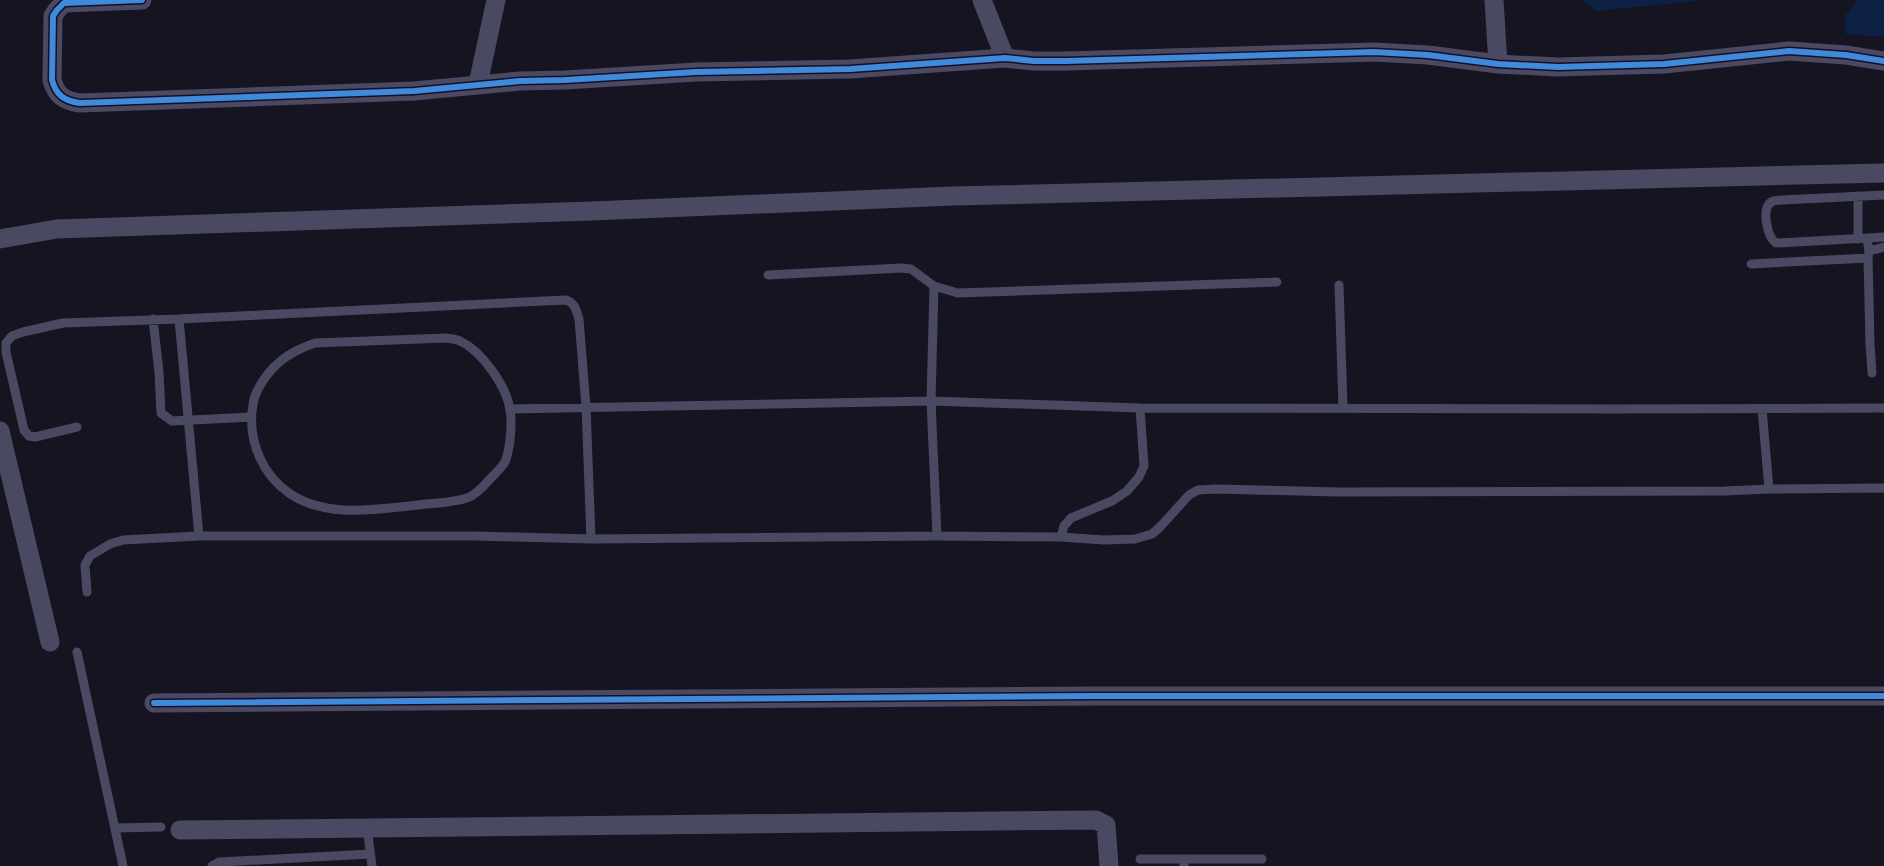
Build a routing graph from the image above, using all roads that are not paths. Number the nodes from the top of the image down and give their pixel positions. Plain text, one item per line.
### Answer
1 (142, 0) edge
2 (496, 0) edge
3 (982, 0) edge
4 (1494, 0) edge
5 (1005, 58) junction
6 (1884, 61) edge
7 (1498, 64) junction
8 (478, 84) junction
9 (1884, 172) edge
10 (1884, 195) edge
11 (1858, 196) junction
12 (1884, 237) edge
13 (0, 239) edge
14 (1863, 239) junction
15 (1884, 247) edge
16 (1869, 254) junction
17 (1752, 264) dead end
18 (768, 275) dead end
19 (1277, 282) dead end
20 (1339, 285) dead end
21 (934, 286) junction
22 (153, 319) junction
23 (179, 319) junction
24 (1872, 373) dead end
25 (932, 401) junction
26 (586, 407) junction
27 (1140, 408) junction
28 (1343, 408) junction
29 (1884, 408) edge
30 (510, 409) junction
31 (1762, 409) junction
32 (252, 417) junction
33 (189, 420) junction
34 (77, 427) dead end
35 (0, 430) edge
36 (6, 484) edge
37 (1884, 488) edge
38 (1770, 489) junction
39 (199, 536) junction
40 (937, 536) junction
41 (1061, 537) junction
42 (592, 539) junction
43 (87, 592) dead end
44 (50, 642) dead end
45 (78, 652) dead end
46 (1884, 696) edge
47 (154, 703) dead end
48 (367, 826) junction
49 (115, 828) junction
50 (161, 828) dead end
51 (180, 830) dead end
52 (370, 854) junction
53 (1140, 859) dead end
54 (1262, 859) dead end
55 (260, 863) edge
56 (1184, 863) edge
57 (123, 866) edge
58 (212, 866) edge
59 (372, 866) edge
60 (1109, 866) edge

1 - 8 street
2 - 8 street
3 - 5 street
4 - 7 street
5 - 7 street
5 - 8 street
6 - 7 street
9 - 13 street
10 - 11 lane
11 - 14 lane
11 - 14 lane
12 - 14 lane
14 - 16 lane
15 - 16 lane
16 - 17 lane
16 - 24 lane
18 - 21 lane
19 - 21 lane
20 - 28 lane
21 - 25 lane
22 - 23 lane
22 - 33 lane
22 - 34 lane
23 - 26 lane
23 - 33 lane
25 - 26 lane
25 - 27 lane
25 - 40 lane
26 - 30 lane
26 - 42 lane
27 - 28 lane
27 - 41 lane
28 - 31 lane
29 - 31 lane
30 - 32 lane
30 - 32 lane
31 - 38 lane
32 - 33 lane
33 - 39 lane
35 - 36 street
36 - 44 street
37 - 38 lane
38 - 41 lane
39 - 42 lane
39 - 43 lane
40 - 41 lane
40 - 42 lane
45 - 49 lane
46 - 47 street
48 - 51 street
48 - 52 lane
48 - 60 street
49 - 50 lane
49 - 57 lane
52 - 55 lane
52 - 59 lane
53 - 56 lane
54 - 56 lane
55 - 58 lane

